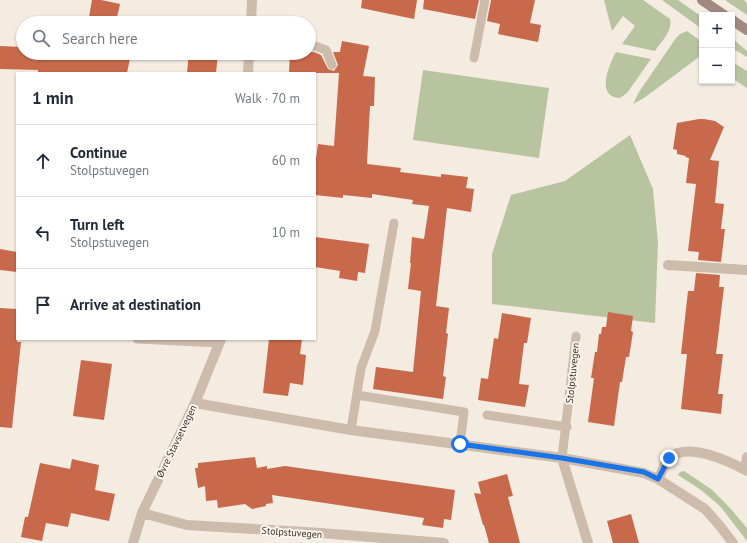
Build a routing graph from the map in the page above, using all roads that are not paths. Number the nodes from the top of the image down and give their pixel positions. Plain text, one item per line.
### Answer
1 (252, 0) edge
2 (484, 0) edge
3 (702, 0) edge
4 (720, 12) edge
5 (251, 16) edge
6 (735, 22) edge
7 (747, 30) edge
8 (316, 46) edge
9 (474, 58) dead end
10 (249, 60) edge
11 (332, 65) dead end
12 (248, 72) edge
13 (394, 223) dead end
14 (668, 265) dead end
15 (747, 270) edge
16 (576, 336) dead end
17 (178, 340) edge
18 (220, 341) edge
19 (357, 395) junction
20 (195, 403) junction
21 (487, 415) dead end
22 (567, 427) junction
23 (352, 430) junction
24 (460, 444) junction
25 (747, 457) edge
26 (562, 458) junction
27 (746, 471) edge
28 (658, 479) junction
29 (142, 513) junction
30 (133, 543) edge
31 (444, 543) edge
32 (588, 543) edge
33 (733, 543) edge

1 - 5 street
2 - 9 lane
3 - 4 main road
6 - 7 main road
8 - 11 lane
10 - 12 street
13 - 19 lane
14 - 15 street
16 - 22 lane, Stolpstuvegen
17 - 18 lane
18 - 20 street, Øvre Stavsetvegen
19 - 23 lane
19 - 24 lane
20 - 23 street
20 - 29 street, Øvre Stavsetvegen
21 - 22 lane
22 - 26 lane, Stolpstuvegen
23 - 24 street
24 - 26 street
25 - 27 street
26 - 28 street
26 - 32 street, Stolpstuvegen
27 - 28 street
28 - 33 street
29 - 30 street, Øvre Stavsetvegen
29 - 31 street, Stolpstuvegen

